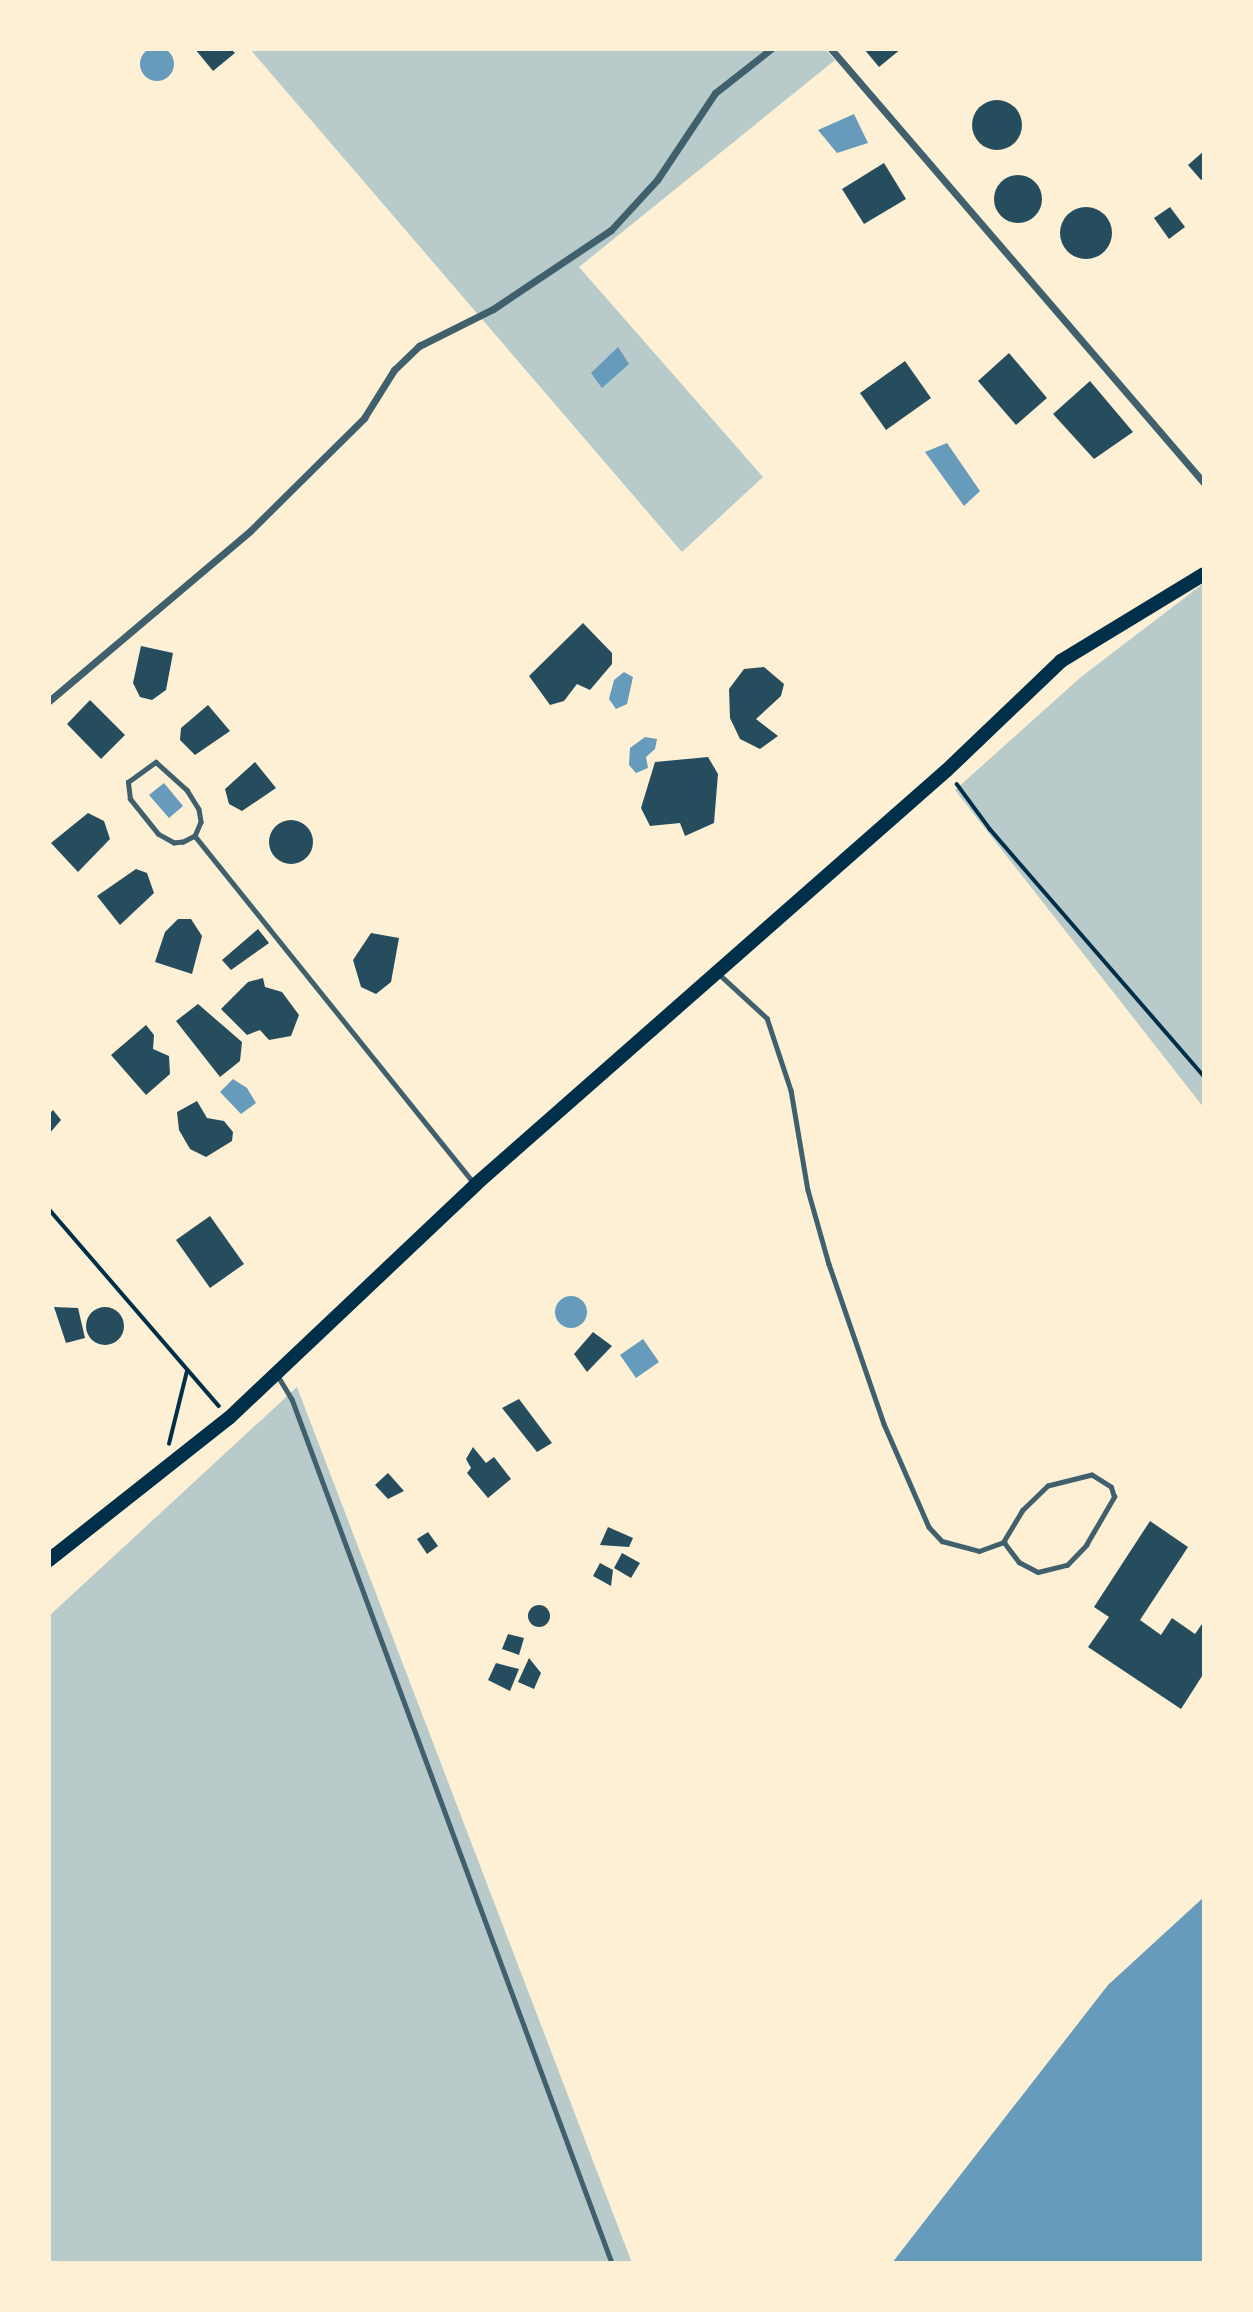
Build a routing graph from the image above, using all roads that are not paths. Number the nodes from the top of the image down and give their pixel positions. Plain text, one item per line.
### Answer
1 (771, 49) edge
2 (831, 49) edge
3 (1204, 483) edge
4 (1204, 574) edge
5 (49, 701) edge
6 (195, 836) junction
7 (716, 972) junction
8 (475, 1185) junction
9 (277, 1375) junction
10 (1004, 1542) junction
11 (49, 1560) edge
12 (612, 2263) edge

1 - 5 street
2 - 3 street
4 - 7 main road
6 - 6 lane
6 - 8 lane
7 - 8 main road
7 - 10 lane
8 - 9 main road
9 - 11 main road
9 - 12 lane
10 - 10 lane

